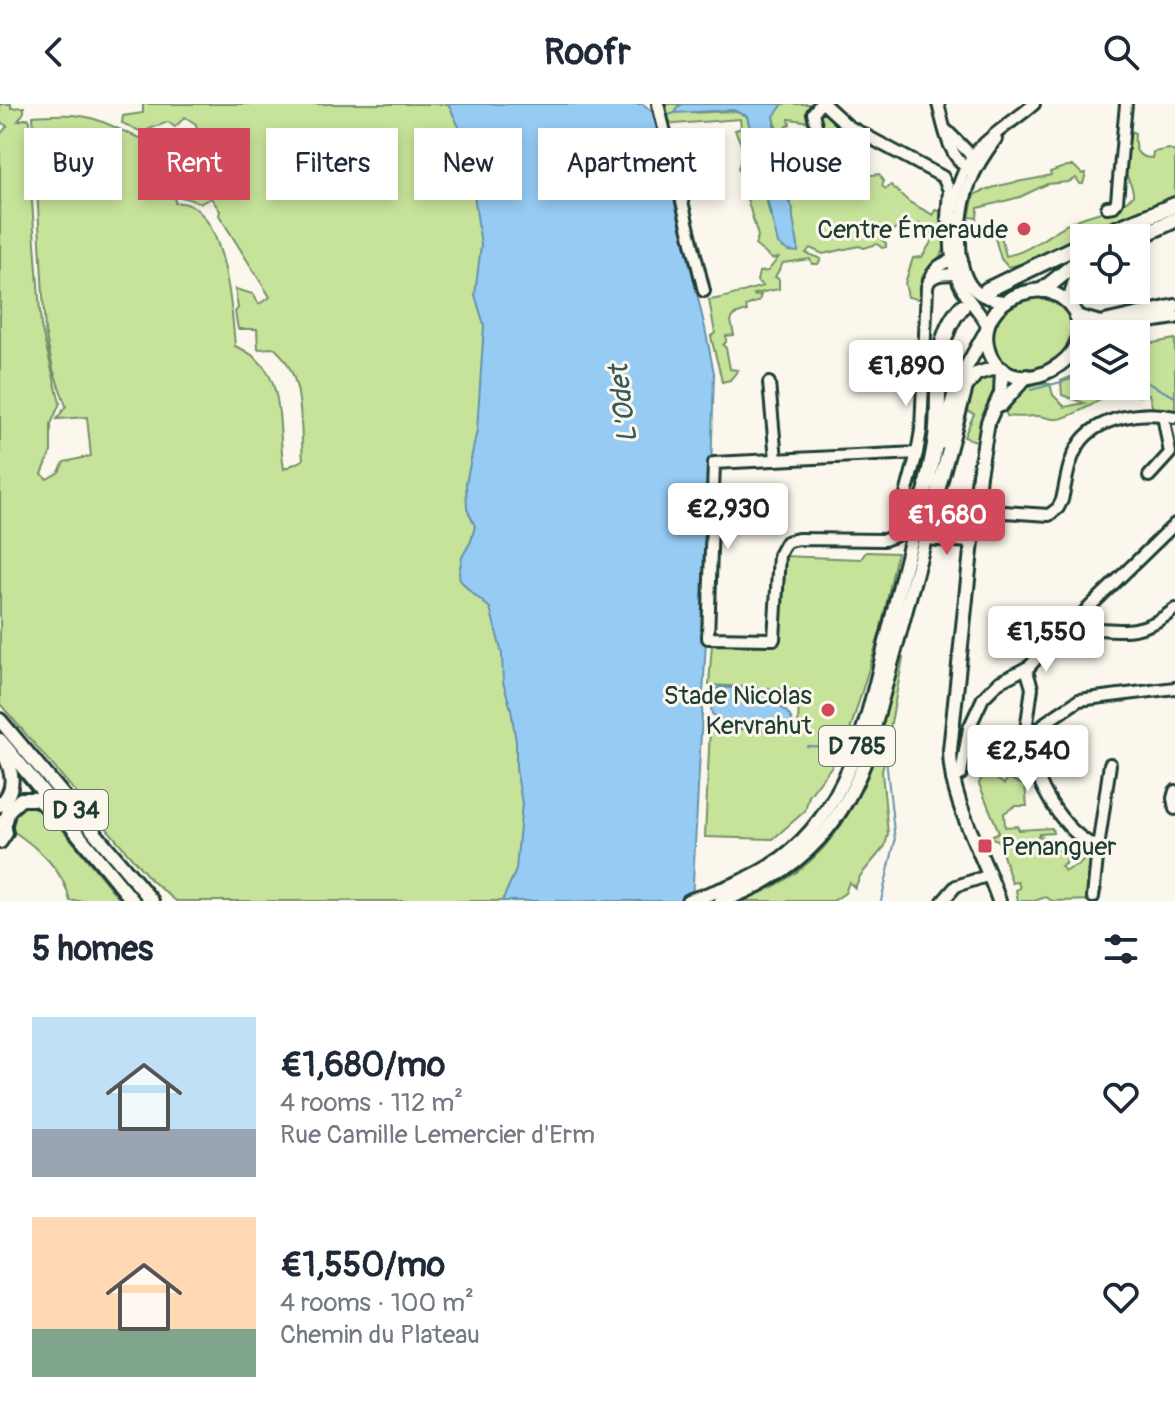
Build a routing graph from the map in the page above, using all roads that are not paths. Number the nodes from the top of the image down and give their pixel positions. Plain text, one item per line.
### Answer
1 (655, 104) edge
2 (822, 104) edge
3 (1034, 104) edge
4 (1126, 104) edge
5 (938, 106) edge
6 (817, 128) edge
7 (974, 165) junction
8 (1175, 206) edge
9 (1107, 207) dead end
10 (957, 220) junction
11 (1175, 220) edge
12 (1129, 224) edge
13 (1139, 224) edge
14 (1150, 232) edge
15 (1070, 250) edge
16 (957, 259) junction
17 (1070, 268) edge
18 (956, 274) junction
19 (929, 281) junction
20 (987, 290) dead end
21 (1043, 290) junction
22 (704, 291) dead end
23 (1007, 301) junction
24 (1073, 304) edge
25 (1175, 306) edge
26 (962, 307) dead end
27 (1073, 310) junction
28 (1175, 317) edge
29 (1076, 320) edge
30 (1150, 321) edge
31 (986, 330) junction
32 (1070, 354) edge
33 (1000, 368) junction
34 (1027, 376) junction
35 (769, 383) dead end
36 (1163, 415) junction
37 (1175, 417) edge
38 (985, 441) junction
39 (917, 453) junction
40 (776, 459) junction
41 (1149, 476) dead end
42 (927, 483) junction
43 (974, 510) junction
44 (1175, 524) edge
45 (925, 538) junction
46 (971, 541) junction
47 (1175, 609) edge
48 (1069, 627) junction
49 (1026, 668) junction
50 (1175, 688) edge
51 (0, 720) edge
52 (1031, 741) junction
53 (0, 743) edge
54 (1110, 764) dead end
55 (952, 779) junction
56 (1175, 791) edge
57 (0, 805) edge
58 (1175, 809) edge
59 (3, 820) edge
60 (72, 827) junction
61 (0, 842) edge
62 (1098, 848) junction
63 (990, 875) junction
64 (143, 889) junction
65 (719, 896) edge
66 (1093, 897) dead end
67 (133, 901) edge
68 (152, 901) edge
69 (160, 901) edge
70 (688, 901) edge
71 (943, 901) edge
72 (999, 901) edge

1 - 22 street
2 - 6 street
2 - 10 street
3 - 7 street
4 - 9 street
5 - 7 street
7 - 10 street
8 - 12 highway
8 - 13 highway
10 - 16 street
10 - 16 street
11 - 14 highway
15 - 20 highway
16 - 18 street
16 - 19 street
17 - 21 highway
18 - 19 street
18 - 23 street
18 - 31 street
19 - 39 street
21 - 23 main road
21 - 27 main road
23 - 31 main road
24 - 27 highway
25 - 27 main road
26 - 42 highway, D 785
27 - 29 main road
28 - 30 main road
31 - 33 main road
31 - 42 main road, D 785
32 - 34 main road
33 - 34 main road
33 - 38 main road
33 - 45 main road, D 785
34 - 38 main road
35 - 40 street
36 - 37 street
36 - 41 street
36 - 43 street
38 - 43 main road
39 - 40 street
39 - 40 street
42 - 65 main road, D 785
43 - 46 main road
44 - 48 street
45 - 46 main road
45 - 65 main road, D 785
46 - 55 main road
47 - 48 street
48 - 49 street
49 - 52 street
49 - 55 street
50 - 52 street
51 - 64 main road, D 34
52 - 62 street
53 - 57 main road
53 - 60 main road, D 34
54 - 62 street
55 - 63 main road
56 - 58 street
59 - 60 main road
59 - 61 main road
60 - 67 main road, D 34
62 - 66 street
63 - 71 street
63 - 72 main road
64 - 68 main road, D 34
64 - 69 main road
65 - 70 main road, D 785

